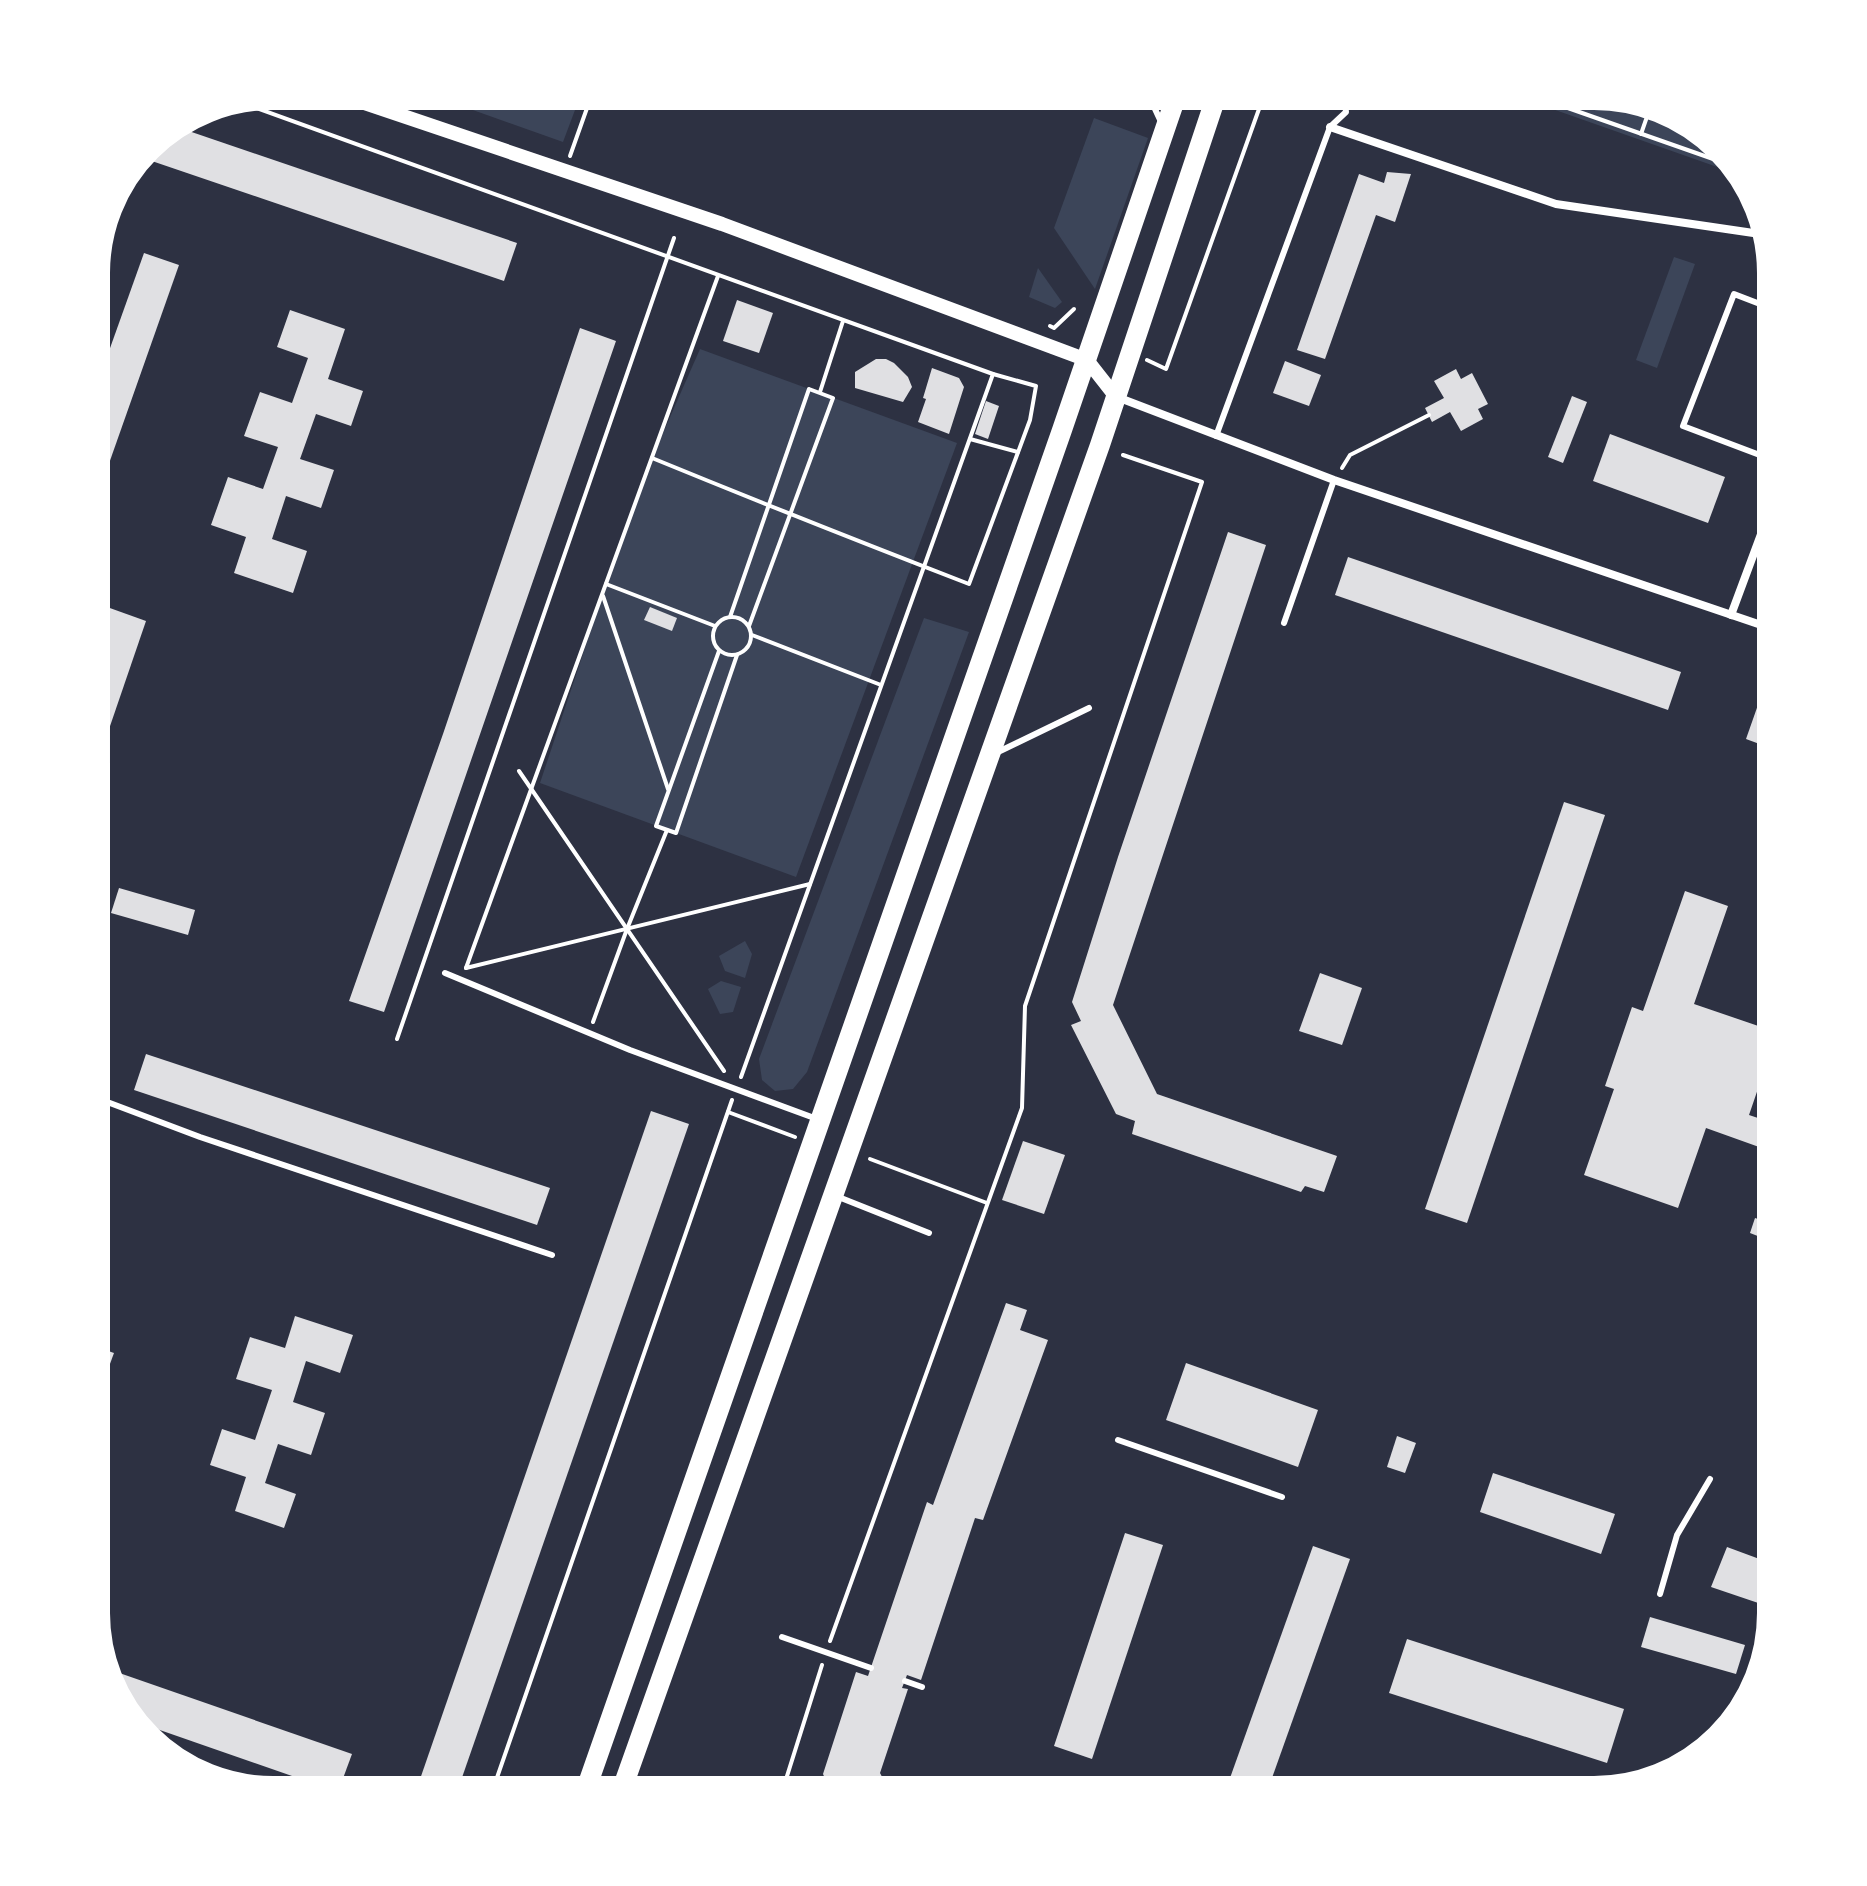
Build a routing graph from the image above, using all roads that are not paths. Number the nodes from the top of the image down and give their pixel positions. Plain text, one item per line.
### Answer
1 (379, 108) edge
2 (1155, 108) edge
3 (1172, 108) edge
4 (1212, 108) edge
5 (1346, 108) edge
6 (1330, 127) junction
7 (1165, 130) junction
8 (1754, 233) edge
9 (1759, 304) edge
10 (1087, 360) junction
11 (1116, 397) junction
12 (1216, 436) junction
13 (1759, 455) edge
14 (1334, 480) junction
15 (1759, 540) edge
16 (1731, 615) junction
17 (1284, 623) dead end
18 (1759, 624) edge
19 (1089, 708) dead end
20 (990, 757) junction
21 (445, 973) road end
22 (108, 1102) edge
23 (820, 1120) junction
24 (834, 1196) junction
25 (929, 1233) dead end
26 (552, 1255) dead end
27 (1118, 1440) dead end
28 (1710, 1479) dead end
29 (1282, 1497) dead end
30 (1660, 1594) dead end
31 (782, 1637) dead end
32 (871, 1668) dead end
33 (905, 1681) dead end
34 (922, 1687) dead end
35 (590, 1778) edge
36 (626, 1778) edge

1 - 10 street
2 - 7 lane
3 - 7 main road
4 - 11 main road
5 - 6 lane
6 - 8 street
6 - 12 lane
7 - 10 main road
9 - 13 lane
10 - 11 street
10 - 23 main road
11 - 12 street
11 - 20 main road
12 - 14 street
14 - 16 street
14 - 17 lane
15 - 16 street
16 - 18 street
19 - 20 lane
20 - 24 main road
21 - 23 lane
22 - 26 lane
23 - 35 main road
24 - 25 lane
24 - 36 main road
27 - 29 lane
28 - 30 lane
31 - 32 lane
33 - 34 lane

